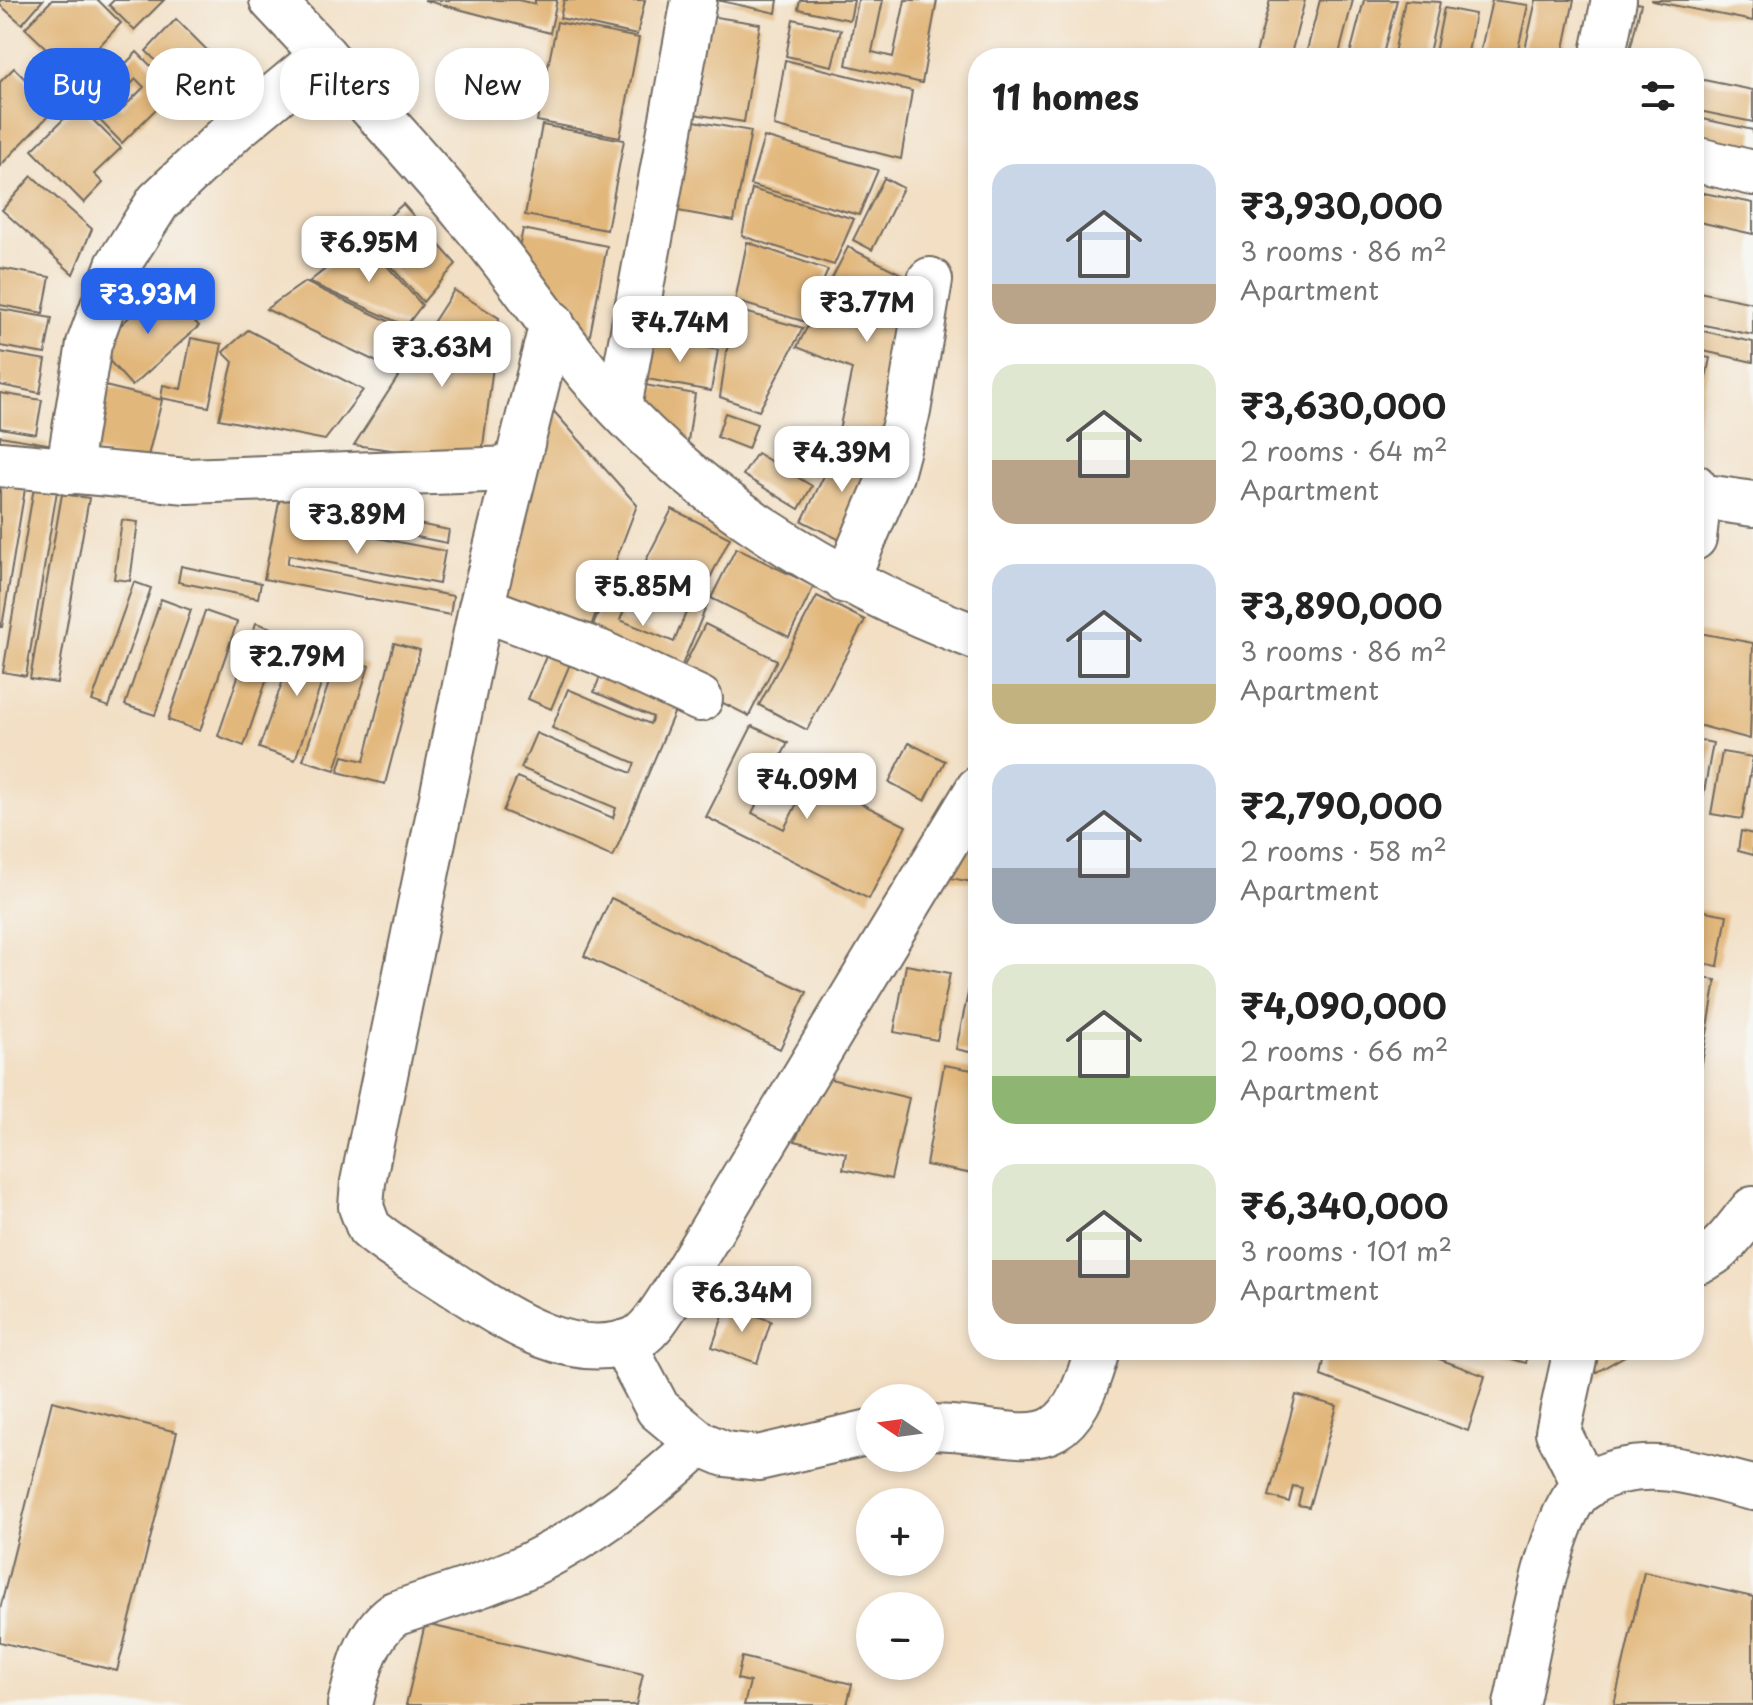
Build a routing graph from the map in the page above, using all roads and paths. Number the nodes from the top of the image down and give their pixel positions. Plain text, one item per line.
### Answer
1 (272, 0) edge
2 (694, 0) edge
3 (1614, 0) edge
4 (317, 48) edge
5 (1604, 48) edge
6 (280, 92) edge
7 (382, 120) edge
8 (1704, 161) edge
9 (1753, 173) edge
10 (930, 280) dead end
11 (552, 323) junction
12 (619, 407) junction
13 (0, 464) edge
14 (513, 469) junction
15 (68, 472) junction
16 (1753, 504) edge
17 (1704, 507) edge
18 (846, 581) junction
19 (481, 608) junction
20 (968, 634) edge
21 (700, 699) dead end
22 (968, 806) edge
23 (1753, 1209) edge
24 (1704, 1260) edge
25 (623, 1343) junction
26 (1093, 1360) edge
27 (1574, 1360) edge
28 (944, 1429) edge
29 (856, 1435) edge
30 (699, 1443) junction
31 (1586, 1487) junction
32 (1753, 1488) edge
33 (350, 1705) edge
34 (1516, 1705) edge

1 - 4 street
2 - 12 street
3 - 5 street
6 - 15 street
7 - 11 street
8 - 9 street
10 - 18 street
11 - 12 street
11 - 14 street
12 - 18 street
13 - 15 street
14 - 15 street
14 - 19 street
16 - 17 street
18 - 20 street
19 - 21 street
19 - 25 street
22 - 25 street
23 - 24 street
25 - 30 street
26 - 28 street
27 - 31 street
29 - 30 street
30 - 33 street
31 - 32 street
31 - 34 street

